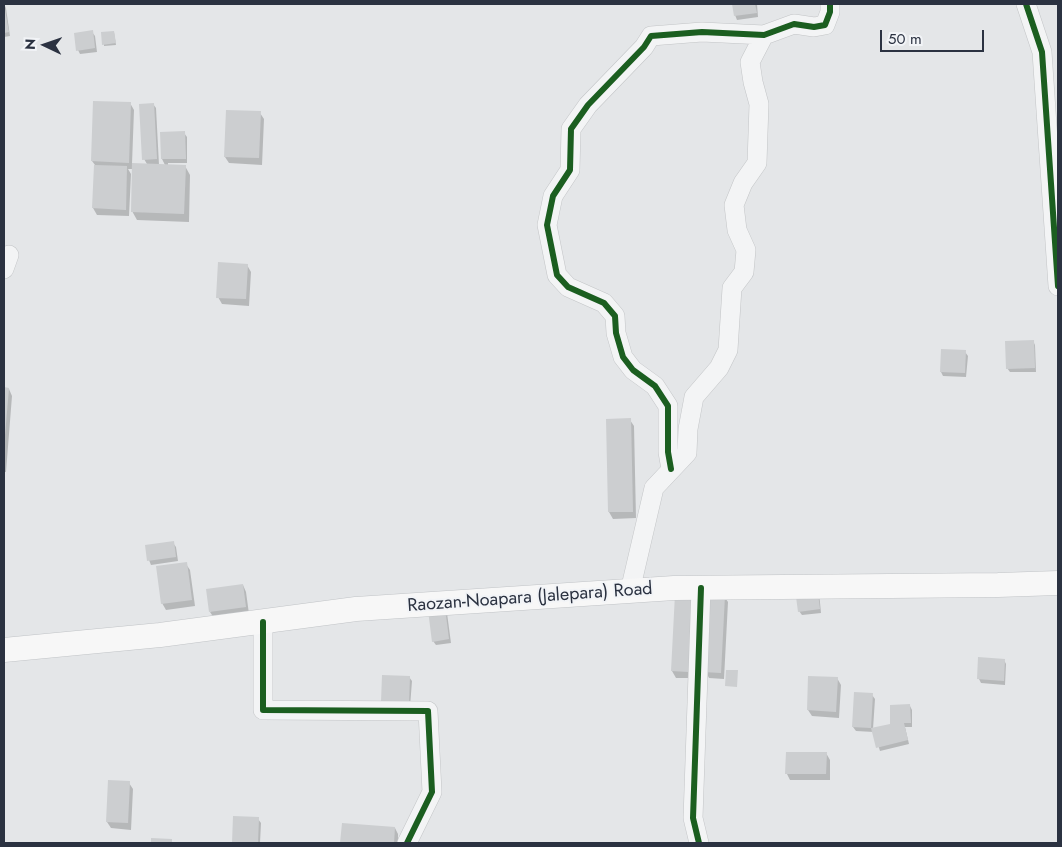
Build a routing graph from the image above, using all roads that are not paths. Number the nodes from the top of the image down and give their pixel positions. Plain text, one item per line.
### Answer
1 (830, 4) edge
2 (1026, 4) edge
3 (764, 35) junction
4 (1058, 286) edge
5 (670, 469) junction
6 (1058, 583) edge
7 (701, 588) junction
8 (630, 591) junction
9 (262, 622) junction
10 (4, 650) edge
11 (407, 843) edge
12 (699, 843) edge

1 - 3 street
2 - 4 street
3 - 5 street
3 - 5 street
5 - 8 street
6 - 7 main road, Raozan-Noapara (Jalepara) Road
7 - 8 main road, Raozan-Noapara (Jalepara) Road
7 - 12 street
8 - 9 main road, Raozan-Noapara (Jalepara) Road
9 - 10 main road, Raozan-Noapara (Jalepara) Road
9 - 11 street

